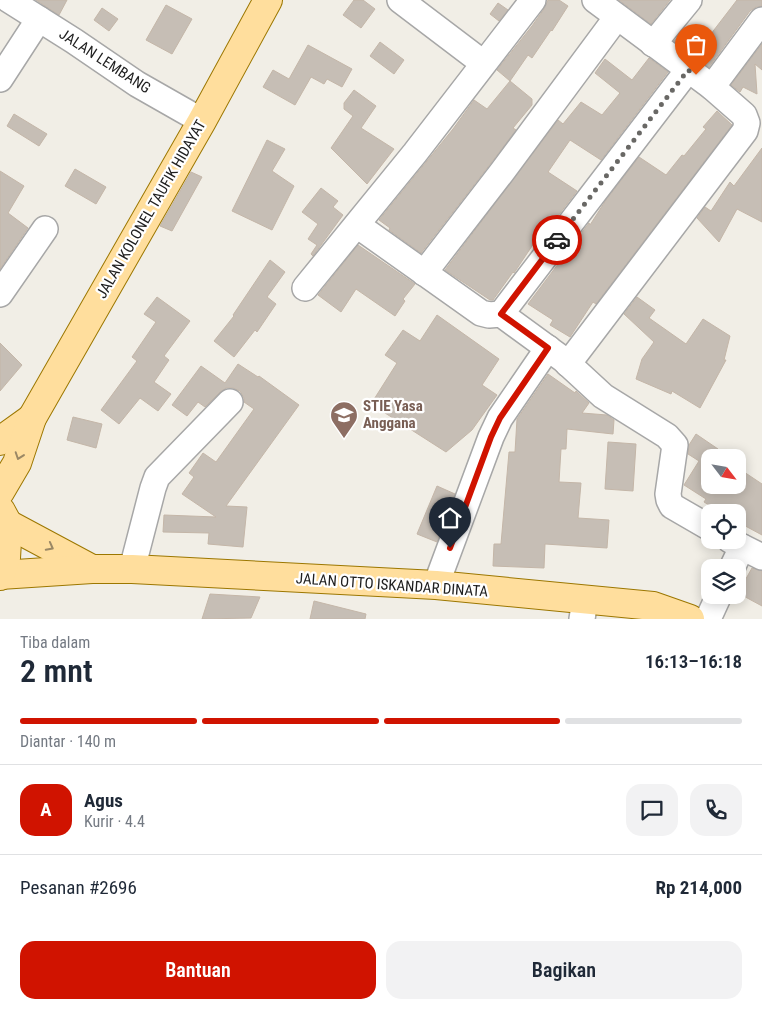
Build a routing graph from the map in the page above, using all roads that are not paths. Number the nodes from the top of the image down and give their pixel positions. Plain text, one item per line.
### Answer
1 (9, 0) edge
2 (268, 0) edge
3 (400, 0) edge
4 (533, 0) edge
5 (595, 0) edge
6 (689, 0) edge
7 (617, 17) junction
8 (39, 19) junction
9 (762, 20) edge
10 (653, 44) junction
11 (483, 63) junction
12 (688, 70) junction
13 (0, 79) edge
14 (712, 87) junction
15 (202, 121) junction
16 (357, 225) junction
17 (45, 229) dead end
18 (424, 273) junction
19 (306, 288) dead end
20 (0, 294) edge
21 (501, 314) junction
22 (548, 348) junction
23 (568, 364) junction
24 (230, 402) dead end
25 (32, 418) junction
26 (0, 441) edge
27 (0, 492) edge
28 (4, 517) edge
29 (701, 523) edge
30 (92, 569) junction
31 (132, 569) junction
32 (0, 575) edge
33 (436, 585) junction
34 (715, 604) edge
35 (584, 610) edge
36 (690, 619) edge
37 (708, 619) edge

1 - 8 street, JALAN LEMBANG
2 - 15 main road, JALAN KOLONEL TAUFIK HIDAYAT
3 - 11 street
4 - 11 street
5 - 7 street
6 - 10 street
7 - 10 street
7 - 18 street
8 - 13 street
8 - 15 street, JALAN LEMBANG
9 - 14 street
10 - 12 street
11 - 16 street
12 - 14 street
12 - 21 street
14 - 23 street
15 - 25 main road, JALAN KOLONEL TAUFIK HIDAYAT
16 - 18 street
16 - 19 street
17 - 20 street
18 - 21 street
21 - 22 street
22 - 23 street
22 - 33 street
23 - 29 street
24 - 31 street
25 - 26 main road
25 -> 27 main road
28 -> 30 main road
28 - 32 main road
30 - 31 main road, JALAN OTTO ISKANDAR DINATA
30 - 32 main road, JALAN OTTO ISKANDAR DINATA
31 - 33 main road, JALAN OTTO ISKANDAR DINATA
33 - 35 main road, JALAN OTTO ISKANDAR DINATA
34 - 37 street
35 - 36 main road, JALAN OTTO ISKANDAR DINATA

